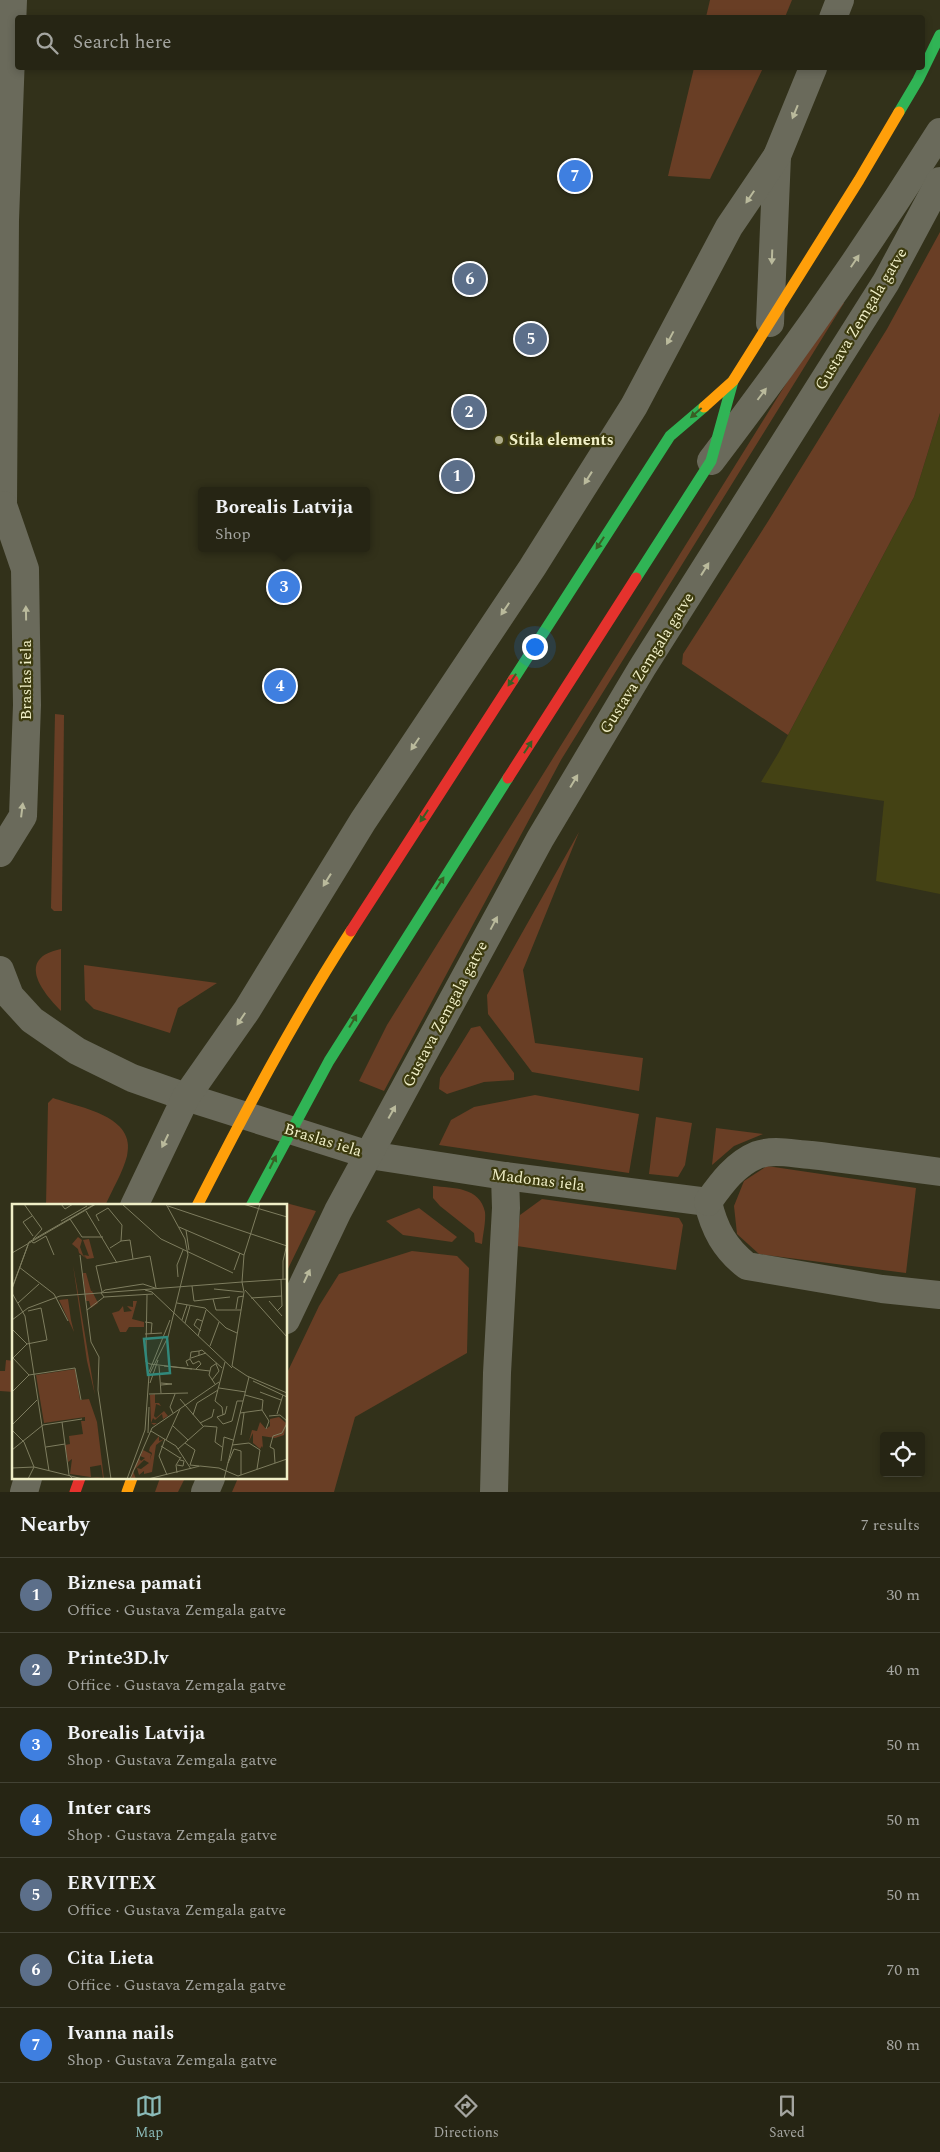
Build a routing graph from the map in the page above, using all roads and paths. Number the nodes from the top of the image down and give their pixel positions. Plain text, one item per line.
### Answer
1 (13, 0) edge
2 (840, 0) edge
3 (834, 15) edge
4 (940, 35) edge
5 (925, 66) edge
6 (811, 70) edge
7 (923, 70) edge
8 (940, 132) edge
9 (777, 156) junction
10 (940, 181) edge
11 (770, 323) junction
12 (733, 381) junction
13 (711, 461) junction
14 (2, 510) edge
15 (0, 853) edge
16 (0, 970) edge
17 (186, 1097) junction
18 (369, 1155) junction
19 (940, 1172) edge
20 (505, 1176) junction
21 (708, 1202) junction
22 (135, 1204) edge
23 (199, 1204) edge
24 (253, 1204) edge
25 (940, 1295) edge
26 (288, 1316) edge
27 (79, 1480) edge
28 (131, 1480) edge
29 (210, 1480) edge
30 (75, 1492) edge
31 (127, 1492) edge
32 (205, 1492) edge
33 (494, 1492) edge

1 - 14 street, Braslas iela
2 - 3 street
4 - 5 main road, Gustava Zemgala gatve
6 -> 9 street
7 - 11 main road, Gustava Zemgala gatve
13 -> 8 street, Gustava Zemgala gatve
9 -> 11 street
9 -> 17 street
18 -> 10 street, Gustava Zemgala gatve
11 - 12 main road, Gustava Zemgala gatve
12 - 13 main road, Gustava Zemgala gatve
12 -> 23 main road, Gustava Zemgala gatve
24 -> 13 main road, Gustava Zemgala gatve
15 -> 14 street, Braslas iela
16 - 17 street, Braslas iela
17 - 18 street, Braslas iela
17 -> 22 street
18 - 20 street, Madonas iela
26 -> 18 street, Braslas iela
19 - 21 street
20 - 21 street, Madonas iela
20 - 33 street
21 - 25 street
27 - 30 main road
28 - 31 main road
29 - 32 street

